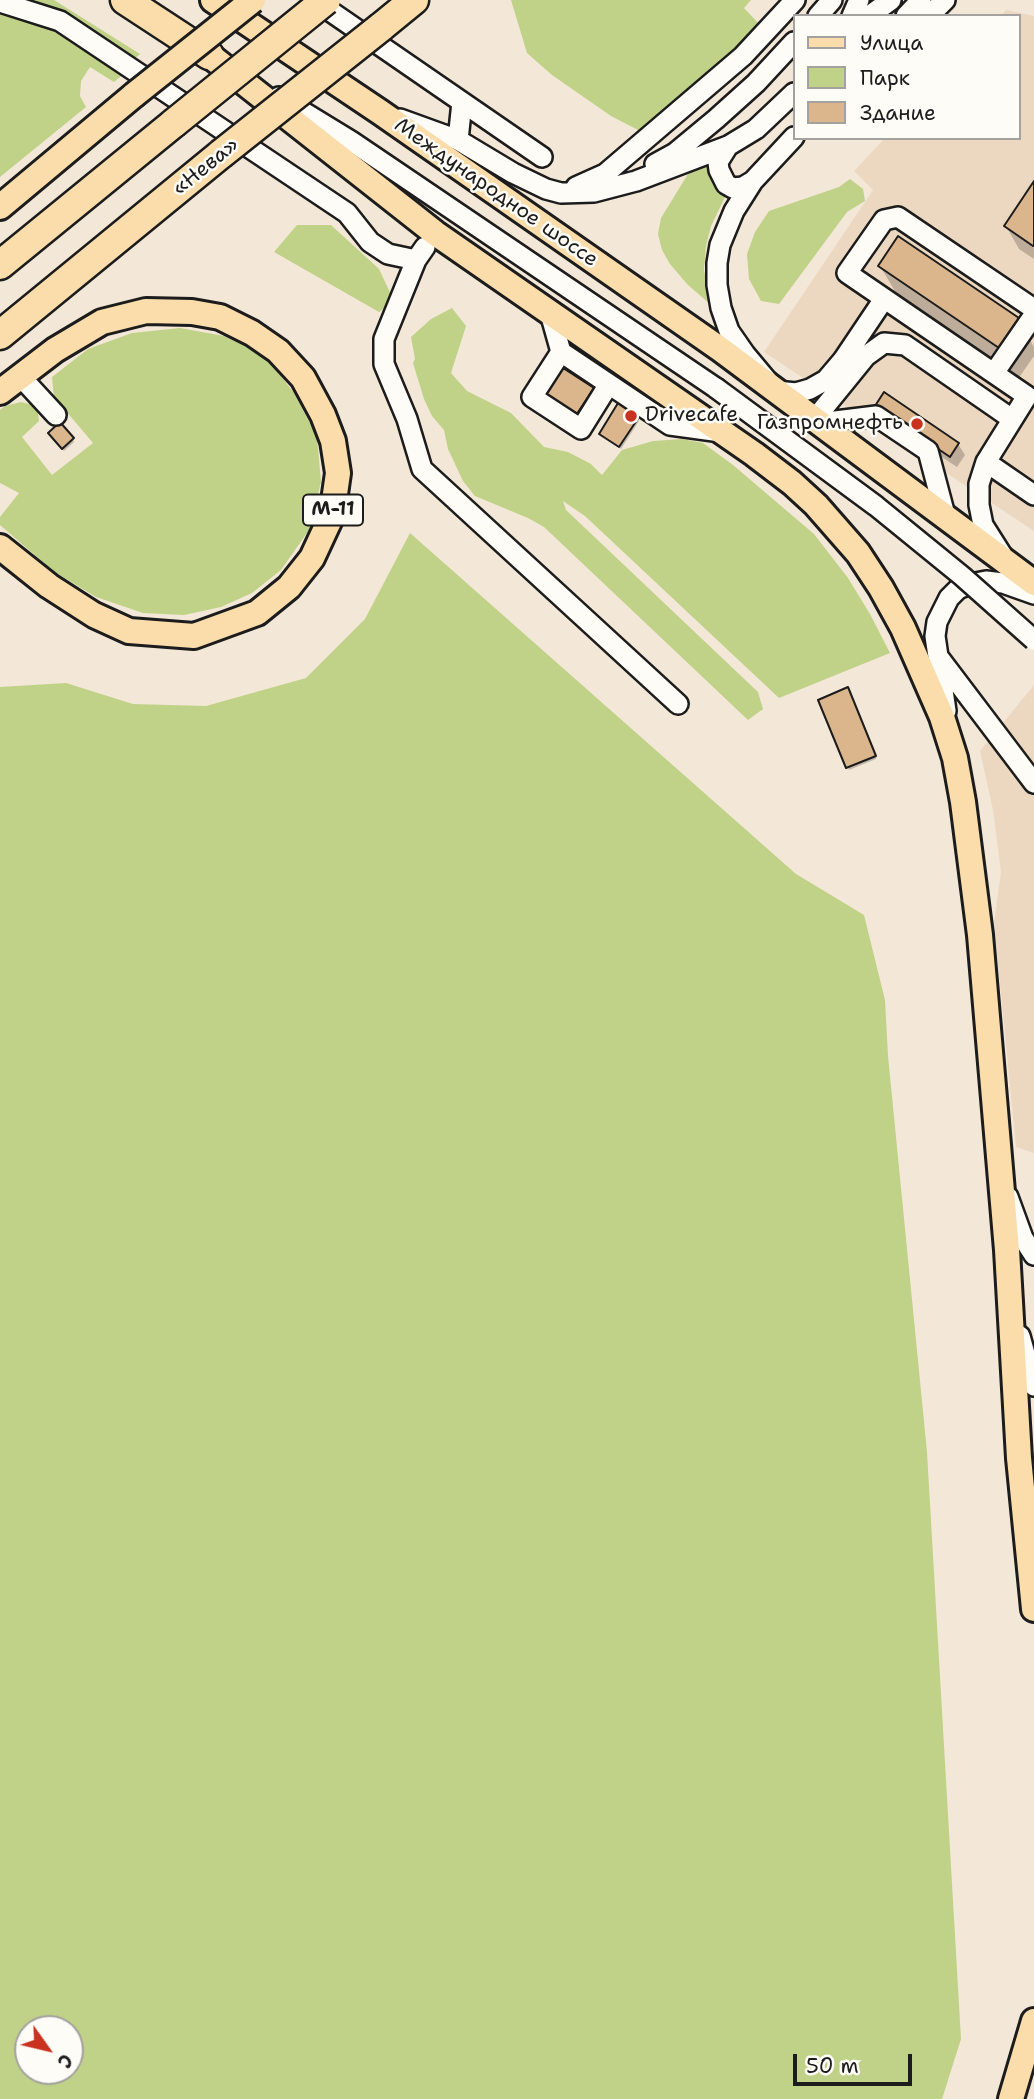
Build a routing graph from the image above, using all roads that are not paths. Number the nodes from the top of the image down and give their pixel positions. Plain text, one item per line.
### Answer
1 (125, 0) edge
2 (214, 0) edge
3 (253, 0) edge
4 (314, 0) edge
5 (326, 0) edge
6 (414, 0) edge
7 (794, 0) edge
8 (881, 0) edge
9 (891, 0) edge
10 (921, 0) edge
11 (932, 0) edge
12 (945, 0) edge
13 (0, 2) edge
14 (825, 4) edge
15 (802, 14) edge
16 (869, 14) edge
17 (870, 14) edge
18 (908, 14) edge
19 (920, 14) edge
20 (928, 14) edge
21 (792, 20) edge
22 (792, 44) edge
23 (209, 55) junction
24 (792, 95) edge
25 (462, 103) junction
26 (380, 112) junction
27 (792, 139) edge
28 (801, 140) edge
29 (458, 141) junction
30 (728, 146) junction
31 (542, 158) dead end
32 (753, 181) junction
33 (615, 187) junction
34 (568, 193) junction
35 (0, 207) edge
36 (727, 226) junction
37 (0, 265) edge
38 (884, 299) junction
39 (1034, 309) edge
40 (550, 313) junction
41 (1034, 314) edge
42 (0, 335) edge
43 (561, 352) junction
44 (994, 373) junction
45 (20, 376) junction
46 (609, 384) junction
47 (776, 391) junction
48 (0, 392) edge
49 (1032, 394) edge
50 (56, 415) dead end
51 (1012, 419) junction
52 (816, 421) junction
53 (722, 432) junction
54 (986, 462) junction
55 (1034, 495) edge
56 (946, 519) junction
57 (0, 547) edge
58 (1006, 562) junction
59 (1034, 583) edge
60 (1034, 594) edge
61 (892, 607) junction
62 (1034, 640) edge
63 (936, 654) junction
64 (678, 704) dead end
65 (955, 758) junction
66 (1034, 783) edge
67 (1001, 1180) junction
68 (1034, 1255) edge
69 (1008, 1280) junction
70 (1034, 1386) edge
71 (1034, 1609) edge
72 (1034, 2021) edge
73 (1011, 2099) edge

1 - 23 highway
2 - 26 main road, Международное шоссе
3 - 35 main road, bridge
4 - 25 street
5 - 37 highway, bridge
6 - 42 highway, «Нева», bridge
7 - 34 street
8 - 16 street
9 - 17 street
10 - 18 street
11 - 19 street
12 - 20 street
13 - 64 street
14 - 15 street
21 - 34 street
22 - 33 street
23 - 40 main road
23 - 62 street, bridge
24 - 30 street
25 - 29 street
25 - 31 street
26 - 29 street
26 - 47 main road, Международное шоссе
27 - 32 street
28 - 36 street
29 - 34 street
30 - 32 street
30 - 33 street
32 - 36 street
33 - 34 street
36 - 47 street
38 - 39 street
38 - 44 street
38 - 47 street
40 - 43 street
40 - 53 main road
41 - 44 street
43 - 46 street
43 - 46 street
44 - 49 street
45 - 48 main road, М-11
45 - 50 street
45 - 57 main road, М-11
46 - 53 street
47 - 52 main road, Международное шоссе
49 - 51 street
51 - 52 street
51 - 54 street
52 - 56 main road, Международное шоссе
52 - 56 street
53 - 61 main road
54 - 55 street
54 - 58 street
56 - 58 main road, Международное шоссе
58 - 59 main road, Международное шоссе
60 - 63 street
61 - 63 street
61 - 65 main road
63 - 65 street
63 - 66 street
65 - 67 main road
67 - 68 street
67 - 69 main road
69 - 70 street
69 - 71 main road
72 - 73 main road

